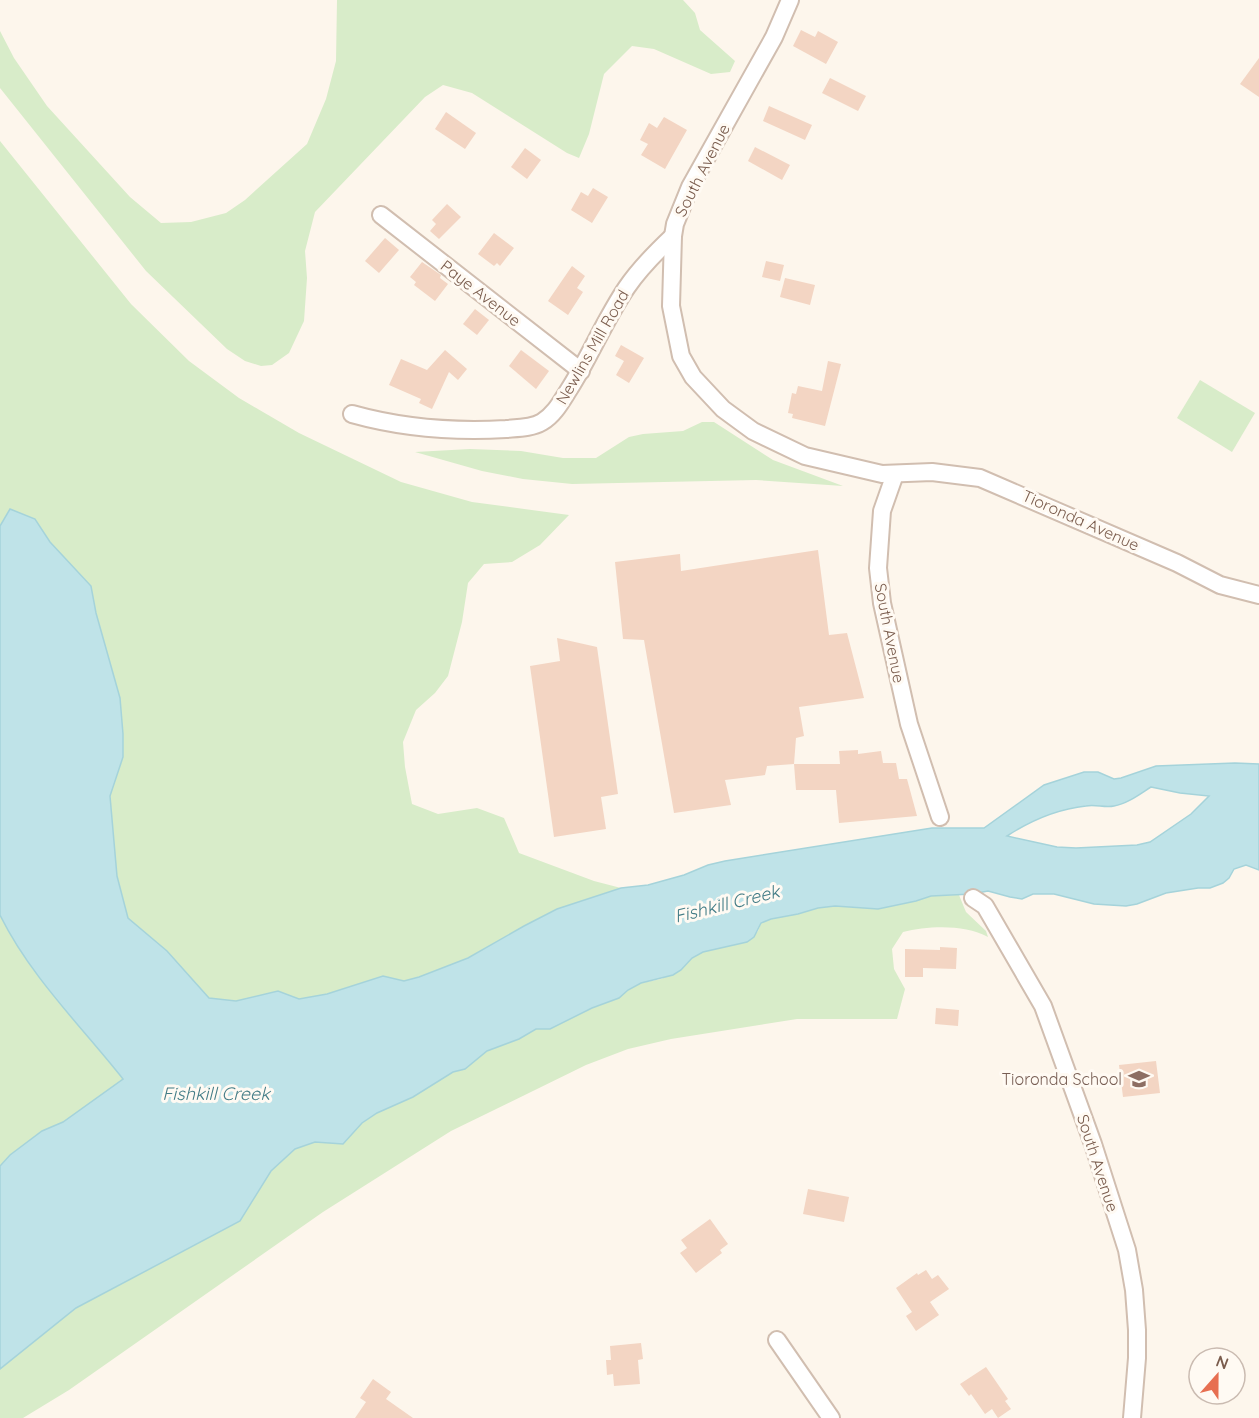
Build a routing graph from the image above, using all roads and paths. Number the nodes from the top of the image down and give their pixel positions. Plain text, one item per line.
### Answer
1 (790, 0) edge
2 (381, 215) dead end
3 (673, 236) junction
4 (581, 371) junction
5 (352, 414) dead end
6 (896, 474) junction
7 (1259, 595) edge
8 (940, 817) dead end
9 (974, 898) dead end
10 (777, 1340) dead end
11 (831, 1418) edge
12 (1132, 1418) edge

1 - 3 street, South Avenue
2 - 4 street, Paye Avenue
3 - 4 street, Newlins Mill Road
3 - 6 street, South Avenue
4 - 5 street, Newlins Mill Road
6 - 7 street, Tioronda Avenue
6 - 8 street, South Avenue
9 - 12 street, South Avenue
10 - 11 street

